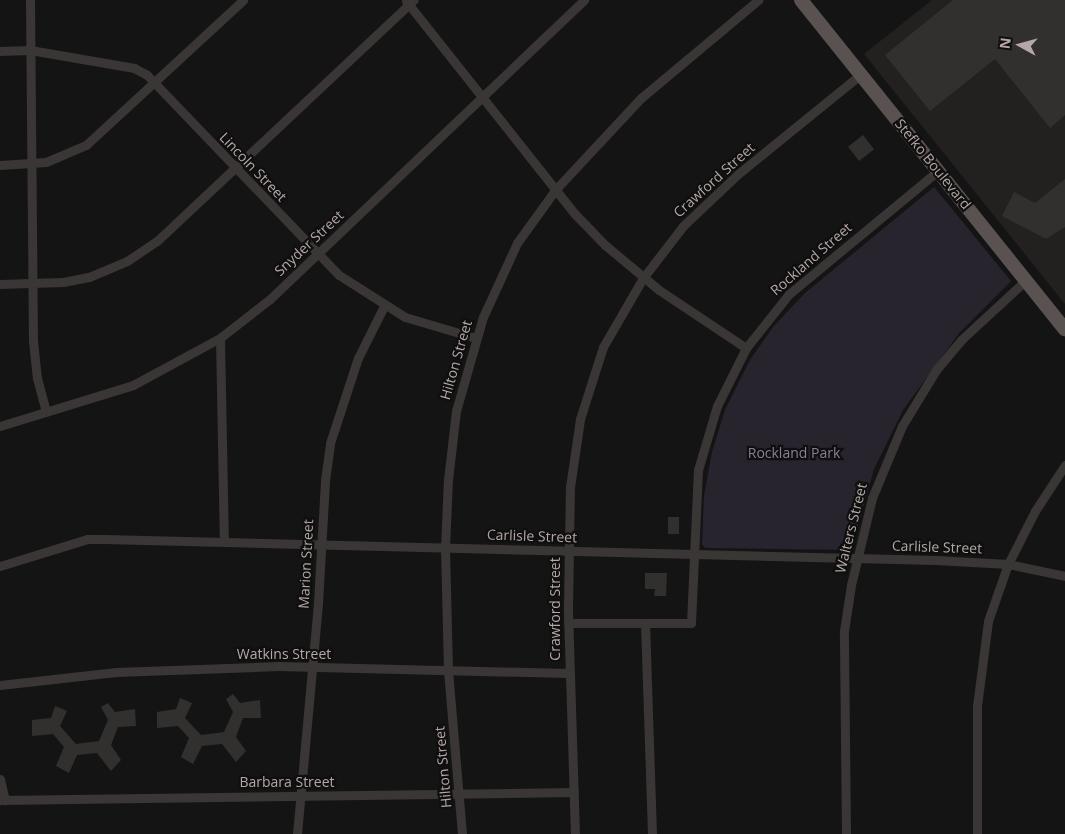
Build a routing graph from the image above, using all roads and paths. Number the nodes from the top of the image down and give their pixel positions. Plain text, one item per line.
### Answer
1 (30, 0) edge
2 (243, 0) edge
3 (584, 0) edge
4 (758, 0) edge
5 (801, 0) edge
6 (409, 2) edge
7 (30, 50) junction
8 (0, 51) edge
9 (861, 74) junction
10 (155, 84) junction
11 (482, 98) junction
12 (0, 165) edge
13 (31, 165) junction
14 (236, 169) junction
15 (939, 170) junction
16 (556, 189) junction
17 (317, 255) junction
18 (642, 278) junction
19 (1026, 280) junction
20 (32, 283) junction
21 (0, 284) edge
22 (384, 306) junction
23 (1065, 329) edge
24 (220, 338) junction
25 (476, 338) junction
26 (746, 348) junction
27 (46, 412) junction
28 (0, 426) edge
29 (1065, 465) edge
30 (224, 542) junction
31 (320, 545) junction
32 (445, 548) junction
33 (568, 551) junction
34 (692, 554) junction
35 (857, 559) junction
36 (1008, 564) junction
37 (0, 566) edge
38 (1065, 576) edge
39 (568, 623) junction
40 (645, 623) junction
41 (313, 667) junction
42 (448, 670) junction
43 (569, 673) junction
44 (0, 685) edge
45 (0, 780) edge
46 (574, 792) junction
47 (459, 794) junction
48 (301, 796) junction
49 (2, 800) edge
50 (298, 834) edge
51 (462, 834) edge
52 (575, 834) edge
53 (652, 834) edge
54 (846, 834) edge
55 (977, 834) edge

1 - 7 street
2 - 10 street
3 - 11 street, Snyder Street
4 - 16 street, Hilton Street
5 - 9 main road, Stefko Boulevard
6 - 11 street
6 - 14 street
7 - 8 street, Lincoln Street
7 - 10 street, Lincoln Street
7 - 13 street
9 - 15 main road, Stefko Boulevard
9 - 18 street, Crawford Street
10 - 13 street
10 - 14 street, Lincoln Street
11 - 16 street
11 - 17 street, Snyder Street
12 - 13 street
13 - 20 street
14 - 17 street, Lincoln Street
14 - 20 street
15 - 19 main road, Stefko Boulevard
15 - 26 street, Rockland Street
16 - 18 street
16 - 25 street, Hilton Street
17 - 22 street, Lincoln Street
17 - 24 street, Snyder Street
18 - 26 street
18 - 33 street, Crawford Street
19 - 23 main road, Stefko Boulevard
19 - 35 street, Walters Street
20 - 21 street
20 - 27 street
22 - 25 street, Lincoln Street
22 - 31 street, Marion Street
24 - 27 street, Snyder Street
24 - 30 street
25 - 32 street, Hilton Street
26 - 34 street, Rockland Street
27 - 28 street, Snyder Street
29 - 36 street
30 - 31 street, Carlisle Street
30 - 37 street, Carlisle Street
31 - 32 street, Carlisle Street
31 - 41 street, Marion Street
32 - 33 street, Carlisle Street
32 - 42 street, Hilton Street
33 - 34 street, Carlisle Street
33 - 39 street, Crawford Street
34 - 35 street, Carlisle Street
34 - 40 street, Rockland Street
35 - 36 street, Carlisle Street
35 - 54 street, Walters Street
36 - 38 street, Carlisle Street
36 - 55 street
39 - 40 street
39 - 43 street, Crawford Street
40 - 53 street
41 - 42 street, Watkins Street
41 - 44 street, Watkins Street
41 - 48 street, Marion Street
42 - 43 street, Watkins Street
42 - 47 street, Hilton Street
43 - 46 street, Crawford Street
45 - 49 street
46 - 47 street, Barbara Street
46 - 52 street, Crawford Street
47 - 48 street, Barbara Street
47 - 51 street, Hilton Street
48 - 49 street, Barbara Street
48 - 50 street, Marion Street

